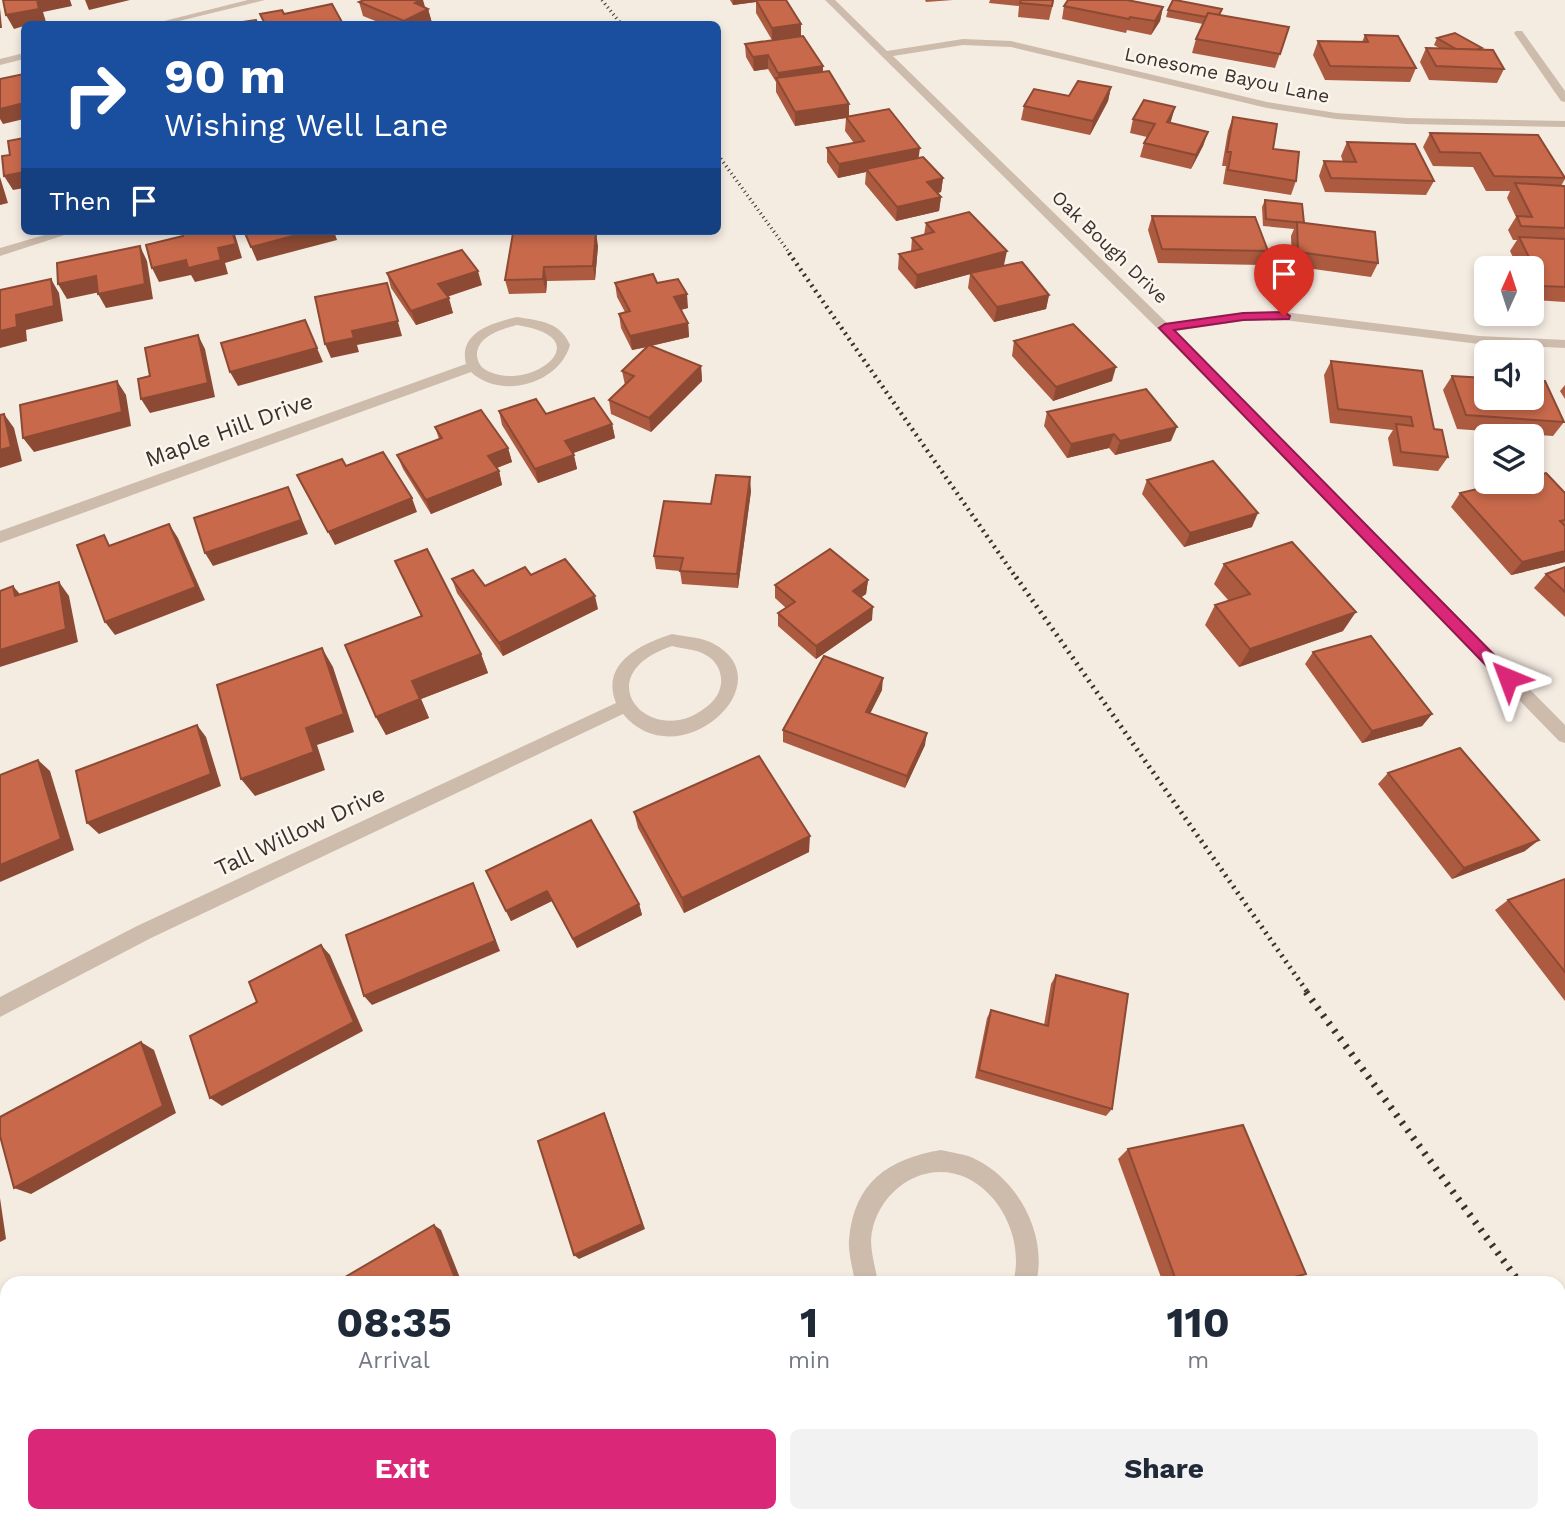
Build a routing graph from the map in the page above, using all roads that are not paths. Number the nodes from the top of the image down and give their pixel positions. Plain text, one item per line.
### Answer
1 (260, 0) edge
2 (831, 0) edge
3 (170, 21) edge
4 (1519, 33) dead end
5 (886, 54) junction
6 (21, 57) edge
7 (0, 62) edge
8 (1565, 99) edge
9 (1565, 124) edge
10 (57, 235) edge
11 (0, 252) edge
12 (1165, 328) junction
13 (1565, 344) edge
14 (473, 366) junction
15 (0, 537) edge
16 (625, 706) junction
17 (1565, 736) edge
18 (0, 1007) edge
19 (865, 1276) edge
20 (1026, 1276) edge

1 - 3 street
2 - 5 street, Oak Bough Drive
4 - 8 street
5 - 9 street, Lonesome Bayou Lane
5 - 12 street, Oak Bough Drive
6 - 7 street
10 - 11 street
12 - 13 street
12 - 17 street, Oak Bough Drive
14 - 14 street
14 - 15 street, Maple Hill Drive
16 - 16 street
16 - 18 street, Tall Willow Drive
19 - 20 street

